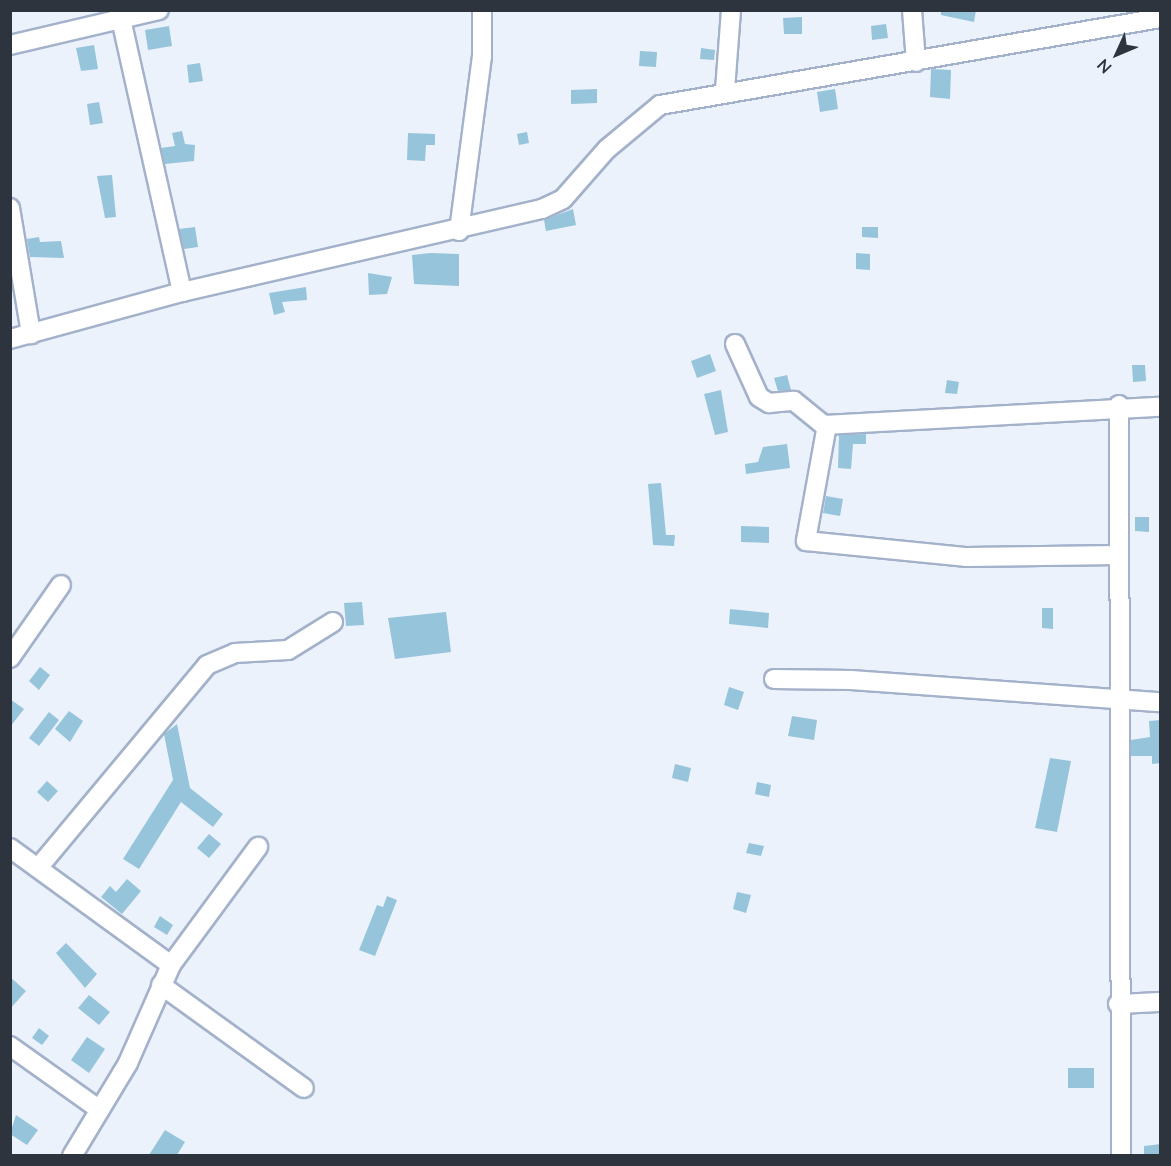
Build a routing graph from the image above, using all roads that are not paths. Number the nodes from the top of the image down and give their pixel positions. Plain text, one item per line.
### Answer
1 (159, 10) edge
2 (483, 10) edge
3 (731, 10) edge
4 (912, 10) edge
5 (120, 16) edge
6 (1161, 18) edge
7 (10, 45) edge
8 (916, 62) junction
9 (725, 90) junction
10 (10, 208) edge
11 (459, 231) junction
12 (182, 292) junction
13 (31, 333) junction
14 (10, 339) edge
15 (735, 344) dead end
16 (1119, 405) junction
17 (1161, 406) edge
18 (827, 425) junction
19 (1119, 555) junction
20 (61, 585) dead end
21 (333, 622) dead end
22 (10, 658) edge
23 (774, 680) dead end
24 (1118, 702) junction
25 (1161, 702) edge
26 (258, 847) dead end
27 (10, 848) edge
28 (38, 868) junction
29 (171, 965) junction
30 (161, 985) junction
31 (1161, 1002) edge
32 (1118, 1004) junction
33 (10, 1046) edge
34 (304, 1088) dead end
35 (100, 1110) junction
36 (72, 1155) edge
37 (1120, 1155) edge

1 - 5 street
2 - 11 street
3 - 9 street
4 - 8 street
5 - 7 street
5 - 12 street
6 - 8 street
8 - 9 street
9 - 11 street
10 - 13 street
11 - 12 street
12 - 13 street
13 - 14 street
15 - 18 street
16 - 17 street
16 - 18 street
16 - 19 street
18 - 19 street
19 - 24 street
20 - 22 street
21 - 28 street
23 - 24 street
24 - 25 street
24 - 32 street
26 - 29 street
27 - 28 street
28 - 29 street
29 - 30 street
30 - 34 street
30 - 35 street
31 - 32 street
32 - 37 street
33 - 35 street
35 - 36 street

